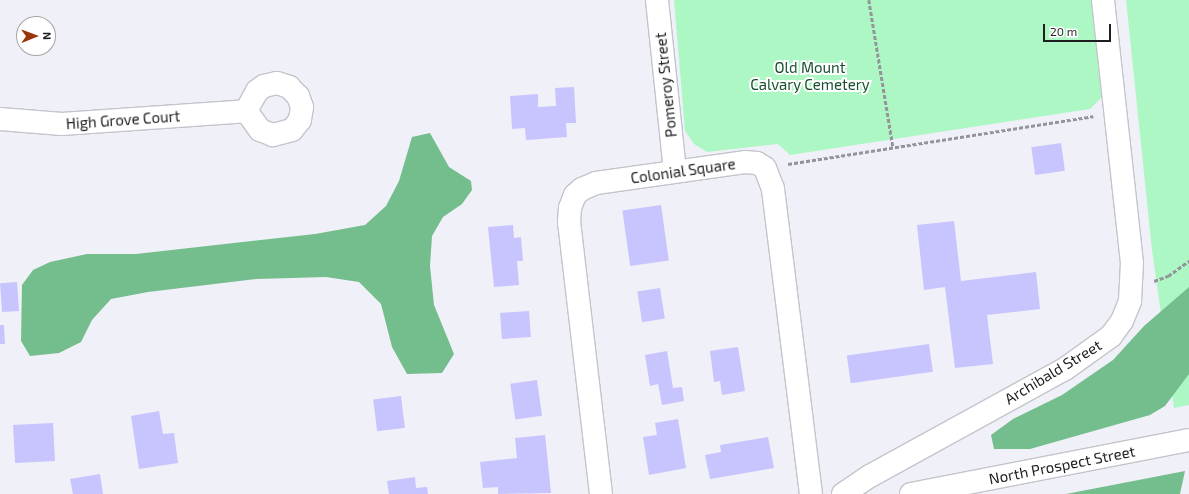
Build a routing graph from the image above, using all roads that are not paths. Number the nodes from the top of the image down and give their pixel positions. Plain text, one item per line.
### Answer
1 (657, 0) edge
2 (1103, 0) edge
3 (246, 111) dead end
4 (0, 119) edge
5 (675, 171) junction
6 (1189, 440) edge
7 (601, 494) edge
8 (811, 494) edge
9 (843, 494) edge
10 (911, 494) edge

1 - 5 street, Pomeroy Street
2 - 9 street, Archibald Street
3 - 4 street, High Grove Court
5 - 7 street, Colonial Square
5 - 8 street, Colonial Square
6 - 10 street, North Prospect Street

